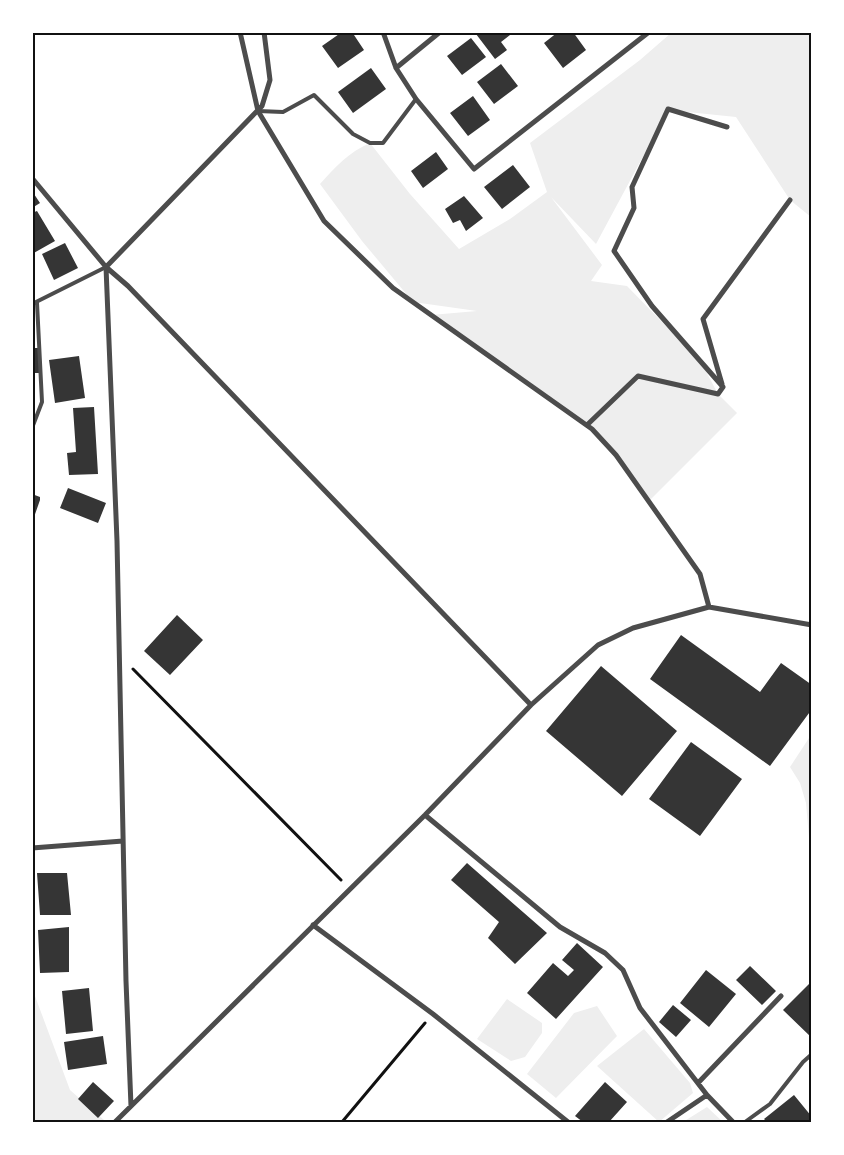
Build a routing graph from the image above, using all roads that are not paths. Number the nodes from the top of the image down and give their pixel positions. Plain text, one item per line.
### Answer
1 (240, 32) edge
2 (264, 32) edge
3 (383, 32) edge
4 (440, 32) edge
5 (648, 32) edge
6 (396, 68) junction
7 (416, 99) junction
8 (258, 111) junction
9 (727, 126) dead end
10 (33, 180) edge
11 (790, 200) dead end
12 (106, 267) junction
13 (35, 303) edge
14 (723, 387) junction
15 (587, 425) junction
16 (32, 428) edge
17 (708, 607) junction
18 (812, 625) edge
19 (531, 705) junction
20 (425, 815) junction
21 (123, 841) junction
22 (32, 848) edge
23 (313, 925) junction
24 (781, 996) dead end
25 (812, 1054) edge
26 (698, 1083) junction
27 (707, 1095) junction
28 (131, 1106) junction
29 (115, 1122) edge
30 (568, 1122) edge
31 (667, 1122) edge
32 (733, 1122) edge
33 (745, 1122) edge

1 - 8 street
2 - 8 street
3 - 6 street
4 - 6 street
5 - 7 street
6 - 7 street
7 - 8 lane
8 - 12 street
8 - 15 street
9 - 14 street
10 - 12 street
11 - 14 street
12 - 13 lane
12 - 19 street
12 - 21 street
13 - 16 lane
14 - 15 street
15 - 17 street
17 - 18 street
17 - 19 street
19 - 20 street
20 - 23 street
20 - 26 street
21 - 22 street
21 - 28 street
23 - 28 street
23 - 30 street
24 - 26 street
25 - 33 lane
26 - 27 street
27 - 31 street
27 - 32 street
28 - 29 street

